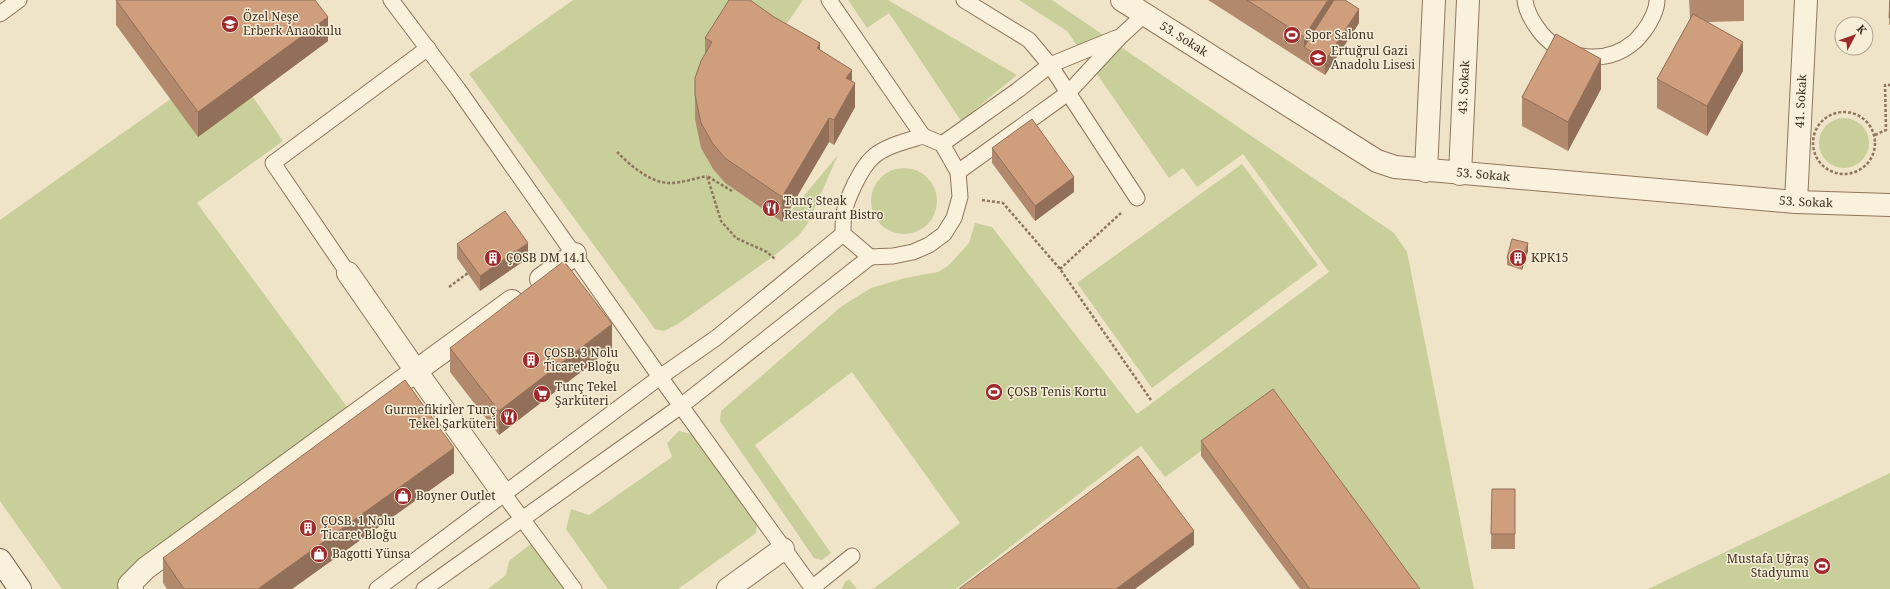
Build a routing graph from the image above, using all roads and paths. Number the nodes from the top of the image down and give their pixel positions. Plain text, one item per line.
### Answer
1 (19, 0) edge
2 (391, 0) edge
3 (829, 0) edge
4 (964, 0) edge
5 (1122, 0) edge
6 (1434, 0) edge
7 (1468, 0) edge
8 (1525, 0) edge
9 (1658, 0) edge
10 (1806, 0) edge
11 (0, 14) edge
12 (1145, 14) junction
13 (1120, 37) junction
14 (428, 48) junction
15 (1050, 65) junction
16 (1890, 85) edge
17 (1068, 93) junction
18 (1875, 135) junction
19 (923, 136) junction
20 (942, 144) junction
21 (617, 152) dead end
22 (1426, 171) junction
23 (958, 172) junction
24 (1460, 174) junction
25 (707, 176) junction
26 (732, 191) dead end
27 (960, 197) junction
28 (1137, 198) joint
29 (1796, 202) junction
30 (1890, 205) edge
31 (843, 234) junction
32 (575, 254) junction
33 (870, 257) junction
34 (781, 260) dead end
35 (1060, 269) junction
36 (348, 273) joint
37 (468, 273) edge
38 (449, 287) dead end
39 (416, 371) junction
40 (660, 377) junction
41 (1151, 400) dead end
42 (681, 406) junction
43 (503, 493) junction
44 (523, 520) junction
45 (783, 549) junction
46 (852, 556) dead end
47 (0, 560) edge
48 (813, 588) edge
49 (20, 589) edge
50 (132, 589) edge
51 (377, 589) edge
52 (424, 589) edge
53 (574, 589) edge
54 (728, 589) edge

1 - 11 lane
2 - 14 lane
3 - 19 lane
4 - 15 lane
5 - 12 street, 53. Sokak
6 - 22 street
7 - 24 street, 43. Sokak
8 - 9 lane
10 - 29 street, 41. Sokak
12 - 13 lane
12 - 22 street, 53. Sokak
13 - 15 lane
13 - 17 lane
14 - 32 lane
14 - 36 lane
15 - 17 lane
15 - 20 lane
16 - 18 path
17 - 23 lane
17 - 28 lane
18 - 18 path
19 - 20 lane
19 - 31 lane
20 - 23 lane
21 - 25 path
22 - 24 street, 53. Sokak
23 - 27 lane
24 - 29 street, 53. Sokak
25 - 26 path
25 - 34 path
27 - 33 lane
27 - 35 path
28 - 35 path
29 - 30 street, 53. Sokak
31 - 33 lane
31 - 40 lane
32 - 39 street
32 - 40 lane
33 - 42 lane
35 - 41 path
36 - 39 street
37 - 38 path
39 - 43 street
39 - 50 street
40 - 42 lane
40 - 43 lane
42 - 44 lane
42 - 45 lane
43 - 44 lane
43 - 51 lane
44 - 52 lane
44 - 53 lane
45 - 48 lane
45 - 54 street
46 - 48 lane
47 - 49 street

